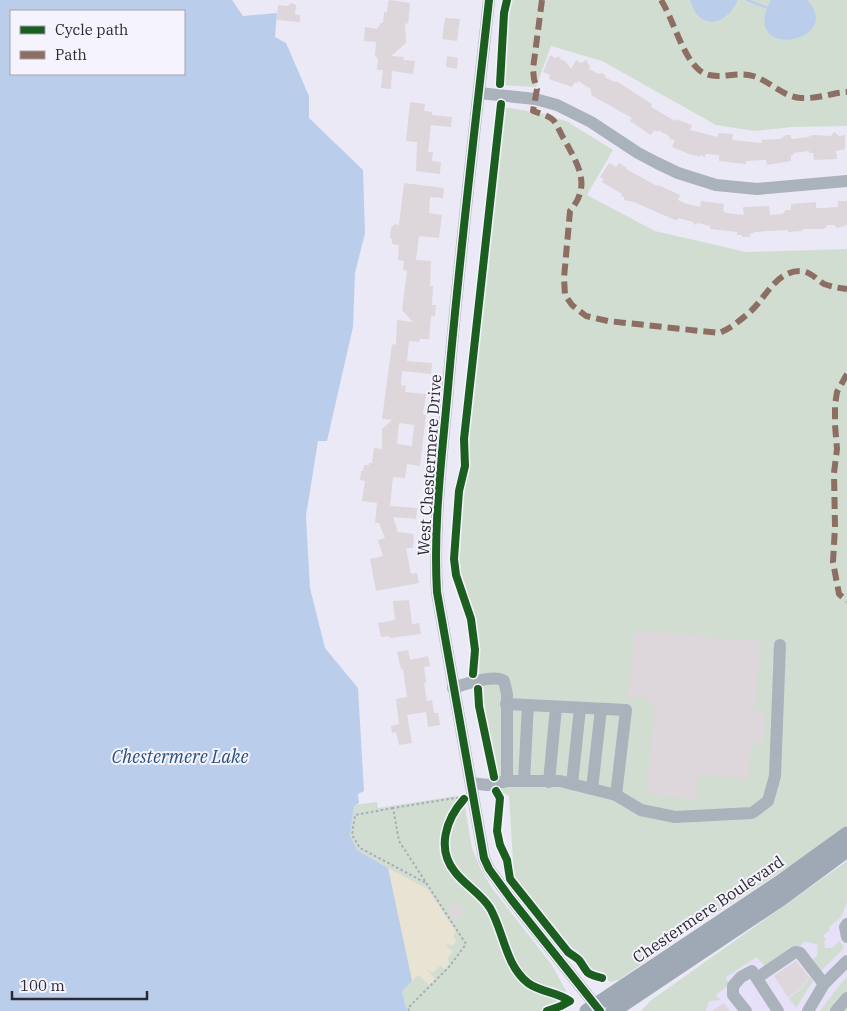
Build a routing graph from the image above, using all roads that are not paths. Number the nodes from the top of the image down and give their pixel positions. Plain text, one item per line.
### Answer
1 (489, 0) edge
2 (479, 93) junction
3 (847, 181) edge
4 (780, 645) dead end
5 (453, 688) junction
6 (506, 704) junction
7 (528, 705) junction
8 (556, 707) junction
9 (580, 708) junction
10 (600, 709) junction
11 (507, 781) junction
12 (524, 781) junction
13 (548, 782) junction
14 (471, 783) junction
15 (572, 784) junction
16 (592, 789) junction
17 (616, 795) junction
18 (847, 834) edge
19 (847, 850) edge
20 (847, 924) edge
21 (847, 937) edge
22 (847, 961) edge
23 (757, 978) junction
24 (824, 984) junction
25 (847, 998) edge
26 (594, 1009) edge
27 (614, 1011) edge
28 (746, 1011) edge
29 (778, 1011) edge
30 (808, 1011) edge
31 (836, 1011) edge

1 - 2 street, West Chestermere Drive
2 - 3 street
2 - 5 street, West Chestermere Drive
4 - 17 street
5 - 6 street
5 - 14 street, West Chestermere Drive
6 - 7 street
6 - 11 street
7 - 8 street
7 - 12 street
8 - 9 street
8 - 13 street
9 - 10 street
9 - 15 street
10 - 16 street
10 - 17 street
11 - 12 street
11 - 14 street
12 - 13 street
13 - 15 street
14 - 26 street, West Chestermere Drive
15 - 16 street
16 - 17 street
18 - 26 main road, Chestermere Boulevard
19 - 27 main road, Chestermere Boulevard
20 - 21 street
22 - 24 street
23 - 24 street
23 - 28 street
23 - 29 street
24 - 30 street
25 - 31 street

